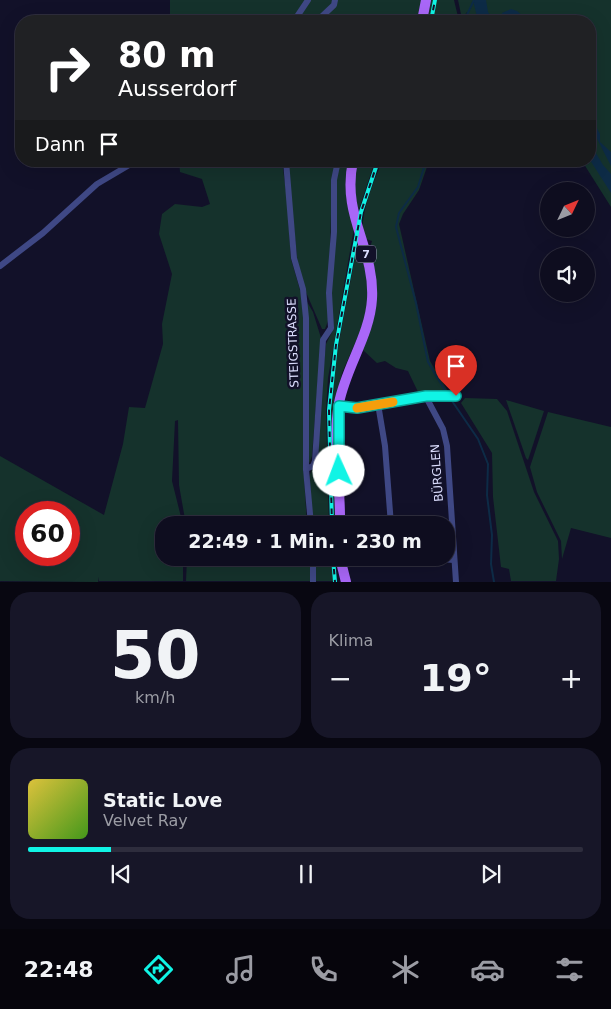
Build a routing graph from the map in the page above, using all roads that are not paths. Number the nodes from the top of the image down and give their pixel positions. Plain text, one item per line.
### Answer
1 (308, 0) edge
2 (335, 0) edge
3 (426, 0) edge
4 (298, 15) edge
5 (323, 15) edge
6 (423, 15) edge
7 (126, 167) edge
8 (286, 167) edge
9 (337, 167) edge
10 (352, 167) edge
11 (0, 266) edge
12 (426, 396) junction
13 (456, 396) dead end
14 (378, 404) junction
15 (339, 406) junction
16 (306, 469) junction
17 (309, 516) edge
18 (340, 516) edge
19 (390, 516) edge
20 (451, 516) edge
21 (313, 566) edge
22 (342, 566) edge
23 (455, 566) edge
24 (313, 582) edge
25 (346, 582) edge
26 (456, 582) edge

1 - 4 street
2 - 5 street
3 - 6 main road
7 - 11 street
8 - 16 street, STEIGSTRASSE
9 - 16 street
10 - 15 main road, 7
12 - 13 street
12 - 14 street
12 - 20 street, BÜRGLEN
14 - 15 street
14 - 19 street
15 - 18 main road, 7
16 - 17 street, STEIGSTRASSE
21 - 24 street
22 - 25 main road
23 - 26 street, BÜRGLEN

